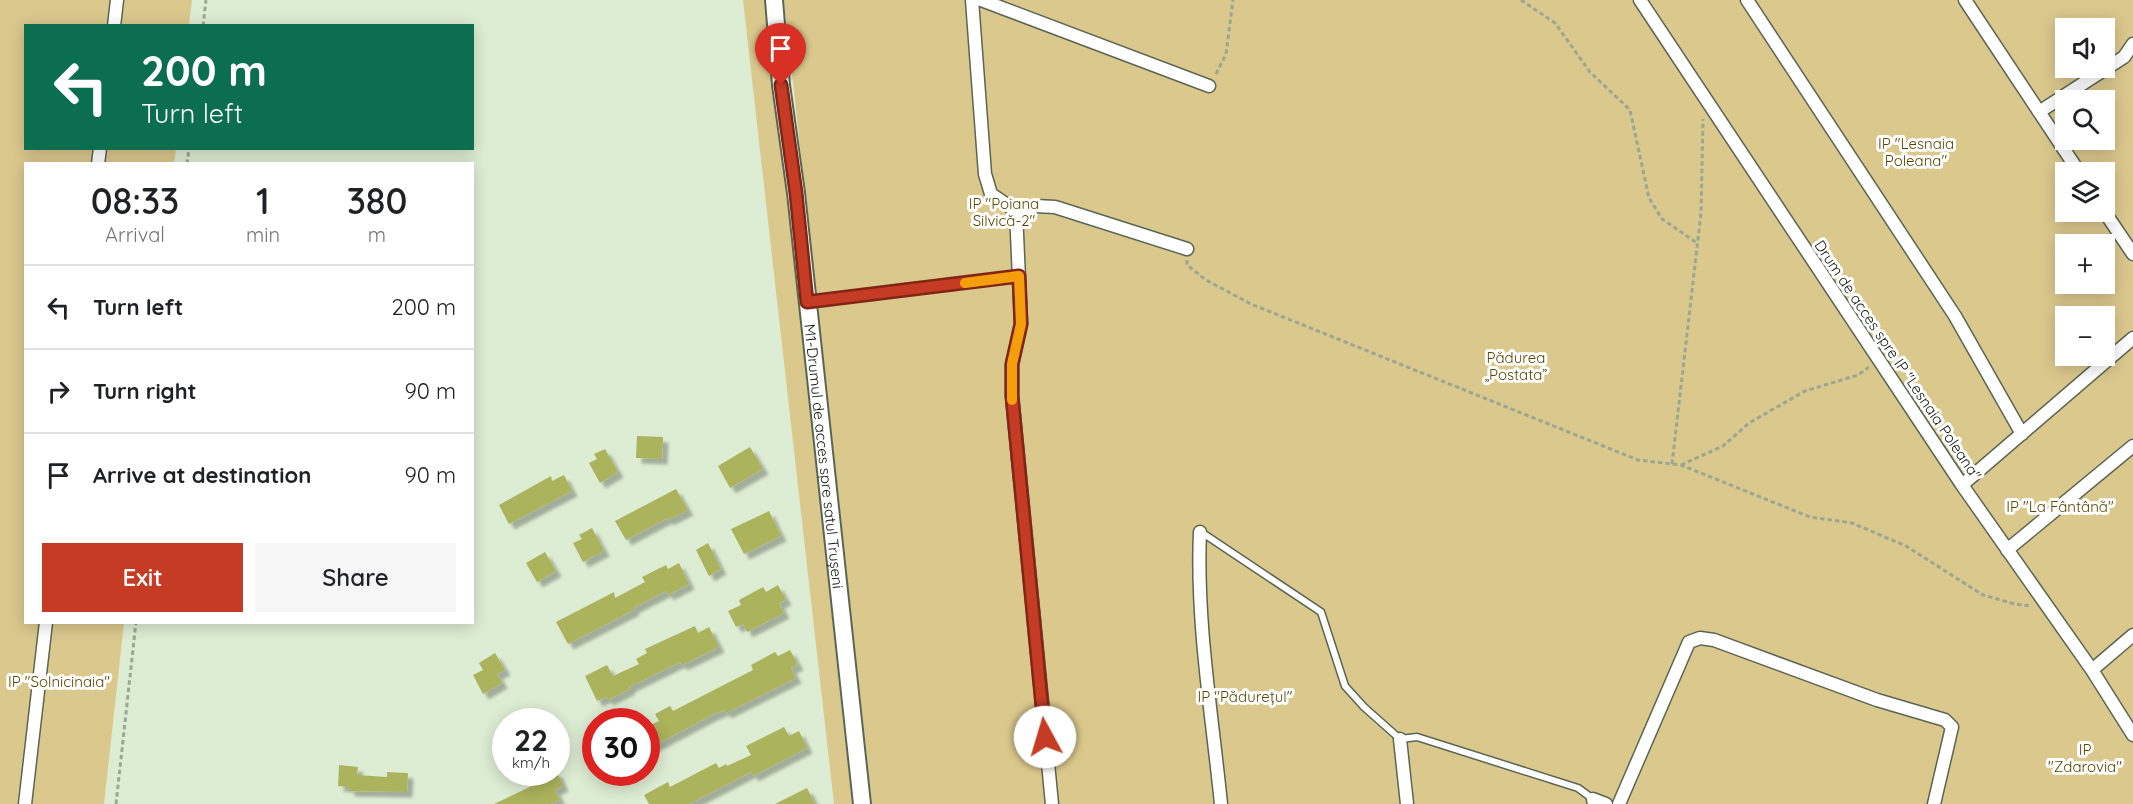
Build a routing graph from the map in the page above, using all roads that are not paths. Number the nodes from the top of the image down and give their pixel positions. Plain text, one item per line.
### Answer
1 (117, 0) edge
2 (774, 0) edge
3 (972, 0) edge
4 (981, 0) edge
5 (1640, 0) edge
6 (1747, 0) edge
7 (1965, 0) edge
8 (114, 24) edge
9 (2133, 44) edge
10 (1209, 86) road end
11 (2039, 112) junction
12 (2072, 162) edge
13 (1016, 211) junction
14 (2111, 222) edge
15 (1187, 249) road end
16 (2133, 254) edge
17 (1019, 276) junction
18 (807, 302) junction
19 (2133, 338) edge
20 (2022, 434) junction
21 (2133, 446) edge
22 (1962, 485) junction
23 (1200, 532) joint
24 (2007, 550) junction
25 (46, 624) edge
26 (2133, 635) edge
27 (2092, 669) junction
28 (2133, 735) edge
29 (1400, 739) junction
30 (1594, 802) edge
31 (26, 804) edge
32 (862, 804) edge
33 (1052, 804) edge
34 (1221, 804) edge
35 (1407, 804) edge
36 (1606, 804) edge
37 (1619, 804) edge
38 (1934, 804) edge

1 - 8 street
2 - 18 street, M1-Drumul de acces spre satul Trușeni
3 - 13 street
4 - 10 street
5 - 22 street, Drum de acces spre IP "Lesnaia Poleana"
6 - 20 street
7 - 11 street
9 - 11 street
11 - 12 street
13 - 15 street
13 - 17 street
14 - 16 street
17 - 18 lane
17 - 33 street
18 - 32 street, M1-Drumul de acces spre satul Trușeni
19 - 20 street
20 - 22 street
21 - 24 street
22 - 24 street, Drum de acces spre IP "Lesnaia Poleana"
23 - 29 lane
23 - 34 street
24 - 27 street, Drum de acces spre IP "Lesnaia Poleana"
25 - 31 street
26 - 27 street
27 - 28 street, Drum de acces spre IP "Lesnaia Poleana"
29 - 30 lane
29 - 35 street
30 - 36 street
37 - 38 street

